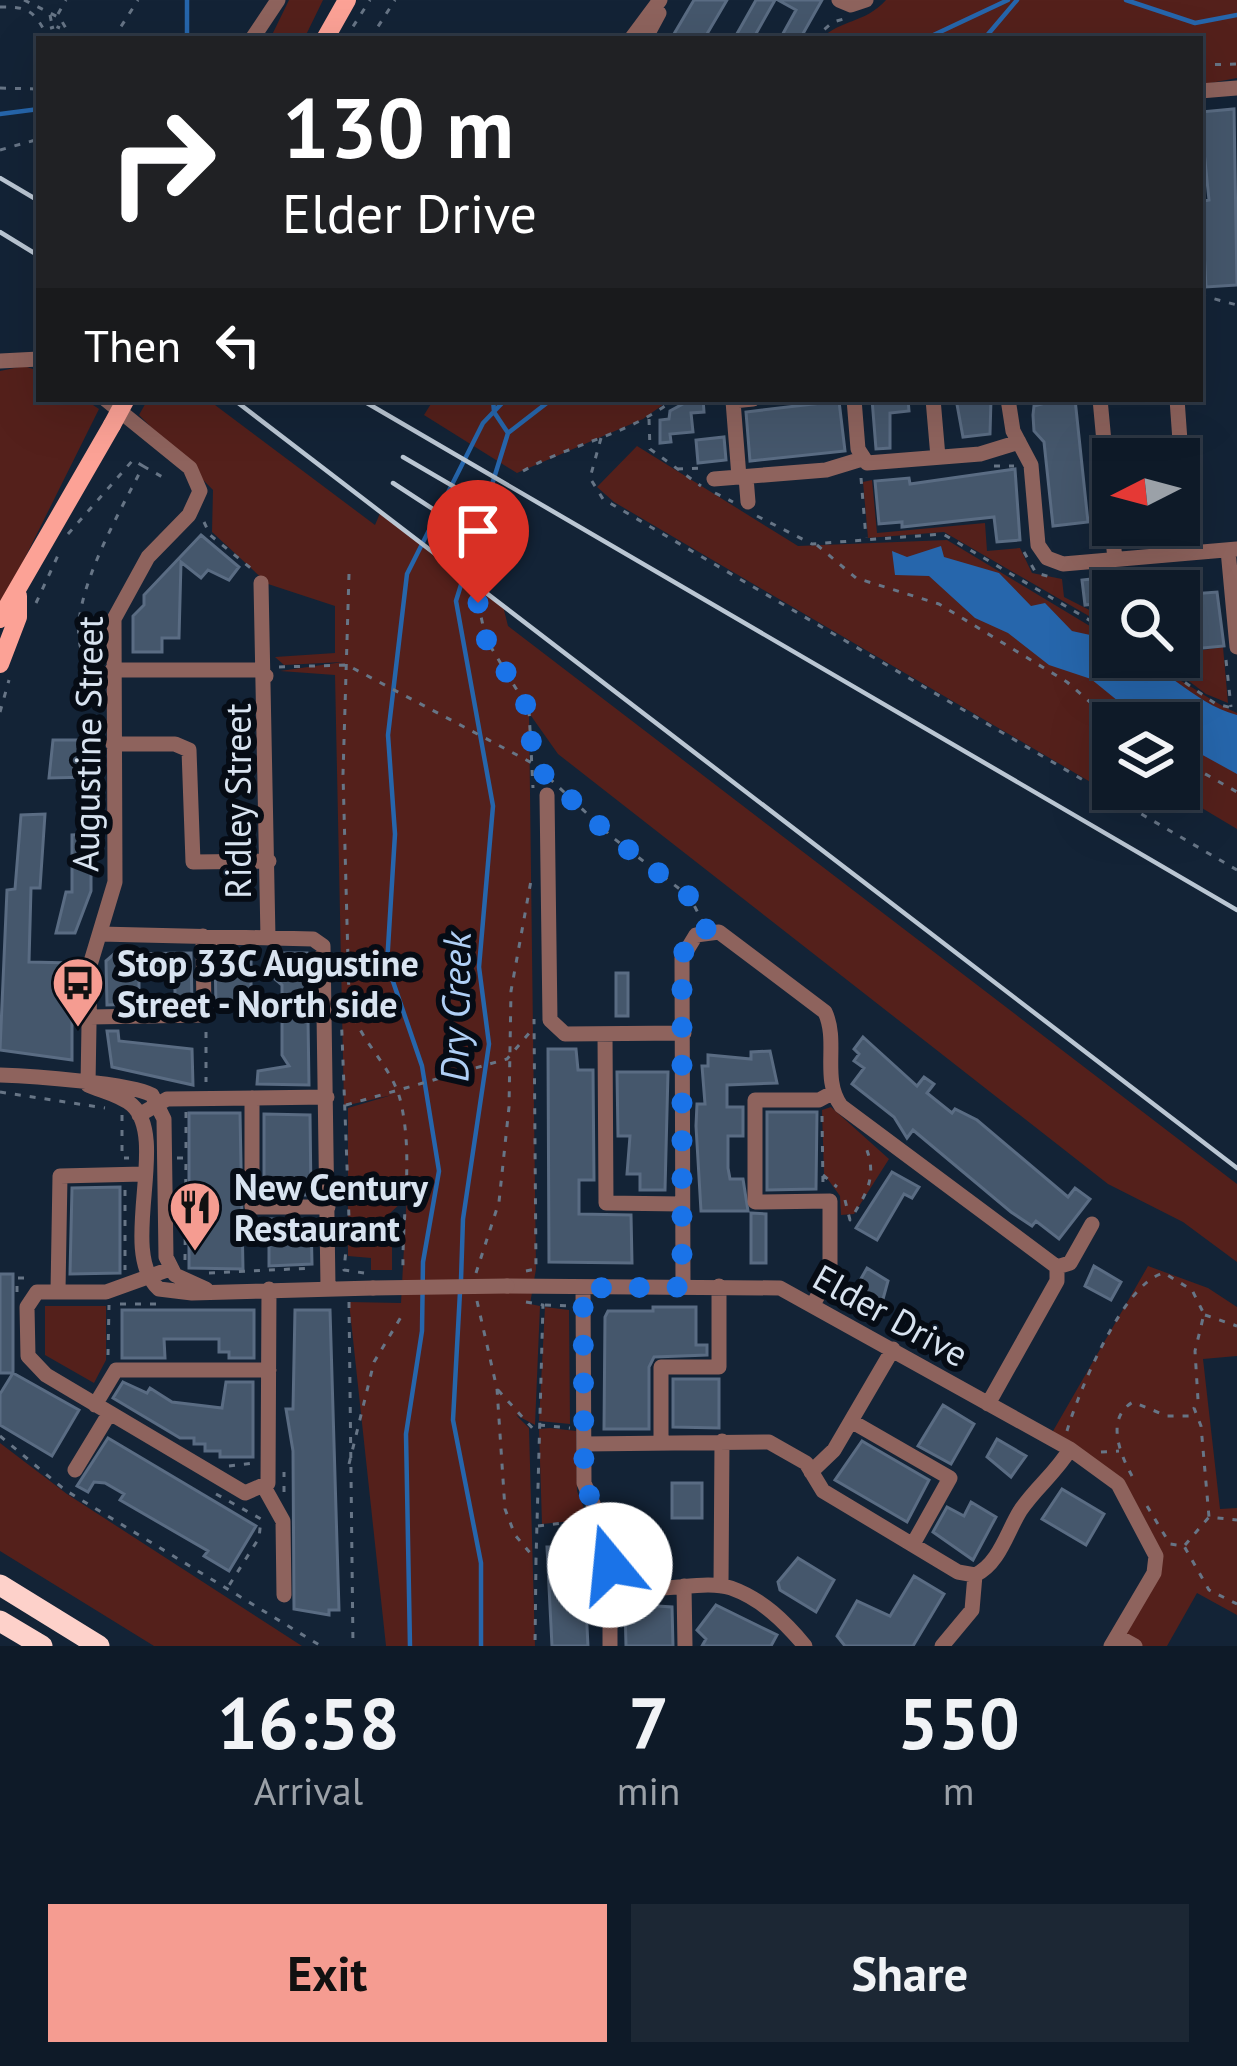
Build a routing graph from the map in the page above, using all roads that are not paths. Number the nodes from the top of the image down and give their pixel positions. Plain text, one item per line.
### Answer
1 (280, 0) edge
2 (347, 0) edge
3 (663, 0) edge
4 (839, 0) edge
5 (866, 0) edge
6 (254, 36) edge
7 (265, 36) edge
8 (328, 36) edge
9 (633, 36) edge
10 (646, 36) edge
11 (1237, 88) edge
12 (1203, 91) edge
13 (36, 359) edge
14 (0, 361) edge
15 (109, 402) edge
16 (124, 402) edge
17 (733, 402) edge
18 (854, 402) edge
19 (933, 402) edge
20 (1009, 402) edge
21 (1100, 402) edge
22 (1177, 402) edge
23 (1019, 442) junction
24 (938, 457) junction
25 (862, 459) junction
26 (713, 473) road end
27 (742, 477) junction
28 (748, 502) dead end
29 (1232, 549) edge
30 (1188, 554) junction
31 (1115, 560) junction
32 (261, 583) road end
33 (18, 596) junction
34 (0, 619) edge
35 (1237, 647) edge
36 (112, 663) junction
37 (0, 664) edge
38 (266, 676) junction
39 (113, 744) junction
40 (540, 801) road end
41 (269, 861) junction
42 (100, 934) junction
43 (203, 936) junction
44 (268, 938) junction
45 (91, 1016) junction
46 (605, 1034) junction
47 (684, 1034) junction
48 (3, 1073) edge
49 (88, 1085) junction
50 (832, 1093) junction
51 (327, 1097) junction
52 (252, 1098) junction
53 (159, 1102) junction
54 (139, 1115) junction
55 (143, 1174) junction
56 (682, 1204) junction
57 (328, 1207) junction
58 (1092, 1224) dead end
59 (1057, 1268) junction
60 (179, 1270) junction
61 (150, 1279) junction
62 (719, 1286) junction
63 (328, 1287) junction
64 (682, 1287) junction
65 (583, 1288) junction
66 (269, 1289) junction
67 (209, 1290) junction
68 (58, 1291) junction
69 (813, 1305) junction
70 (893, 1349) junction
71 (269, 1370) junction
72 (988, 1404) junction
73 (102, 1410) junction
74 (851, 1420) junction
75 (722, 1441) junction
76 (661, 1443) junction
77 (584, 1444) junction
78 (1070, 1449) junction
79 (75, 1470) dead end
80 (811, 1472) junction
81 (264, 1487) junction
82 (913, 1544) junction
83 (975, 1575) junction
84 (622, 1582) junction
85 (0, 1585) edge
86 (684, 1586) junction
87 (721, 1586) junction
88 (284, 1595) dead end
89 (0, 1624) edge
90 (1114, 1641) edge
91 (35, 1642) edge
92 (799, 1644) edge
93 (99, 1646) edge
94 (610, 1646) edge
95 (685, 1646) edge
96 (942, 1646) edge
97 (1135, 1646) edge

1 - 6 street
1 - 7 street
2 - 8 main road
3 - 9 street
3 - 10 street
4 - 5 street
11 - 12 street
13 - 14 street
15 - 36 street, Augustine Street
16 - 33 main road, bridge
17 - 27 street
18 - 25 street
19 - 24 street
20 - 23 street
21 - 31 street
22 - 30 street
23 - 24 street
23 - 31 street
24 - 25 street
25 - 27 street
26 - 27 street
27 - 28 street
29 - 30 street
29 - 35 street
30 - 31 street
32 - 38 street
33 - 34 main road
33 - 37 main road
36 - 38 street, Ridley Street
36 - 39 street, Augustine Street
38 - 41 street, Ridley Street
39 - 41 street
39 - 42 street, Augustine Street
40 - 46 street
41 - 44 street, Ridley Street
42 - 43 street
42 - 45 street, Augustine Street
43 - 44 street
43 - 45 street
44 - 51 street
45 - 49 street, Augustine Street
46 - 47 street
46 - 56 street
47 - 50 street
47 - 56 street
48 - 49 street
49 - 53 street
49 - 54 street
50 - 59 street
50 - 69 street
51 - 52 street
51 - 57 street
52 - 53 street
52 - 57 street
53 - 54 street
53 - 60 street
54 - 55 street
55 - 61 street
55 - 68 street
56 - 64 street
57 - 63 street
58 - 59 street
59 - 72 street
60 - 61 street
60 - 67 street, Elder Drive
61 - 67 street, Elder Drive
61 - 68 street
62 - 64 street, Elder Drive
62 - 69 street, Elder Drive
62 - 76 street
63 - 65 street, Elder Drive, bridge
63 - 66 street, Elder Drive
64 - 65 street, Elder Drive
65 - 77 street
66 - 67 street, Elder Drive
66 - 71 street
68 - 73 street
69 - 70 street, Elder Drive
70 - 72 street, Elder Drive
70 - 74 street
71 - 73 street
71 - 81 street
72 - 78 street, Elder Drive
73 - 79 street
73 - 81 street
74 - 80 street
74 - 82 street
75 - 76 street
75 - 80 street
75 - 87 street
76 - 77 street
77 - 84 street
78 - 83 street
78 - 90 street, Elder Drive
80 - 82 street
81 - 88 street
82 - 83 street
83 - 96 street
84 - 86 street
84 - 94 street
85 - 93 highway
86 - 87 street
86 - 95 street
87 - 92 street
89 - 91 highway
90 - 97 street

